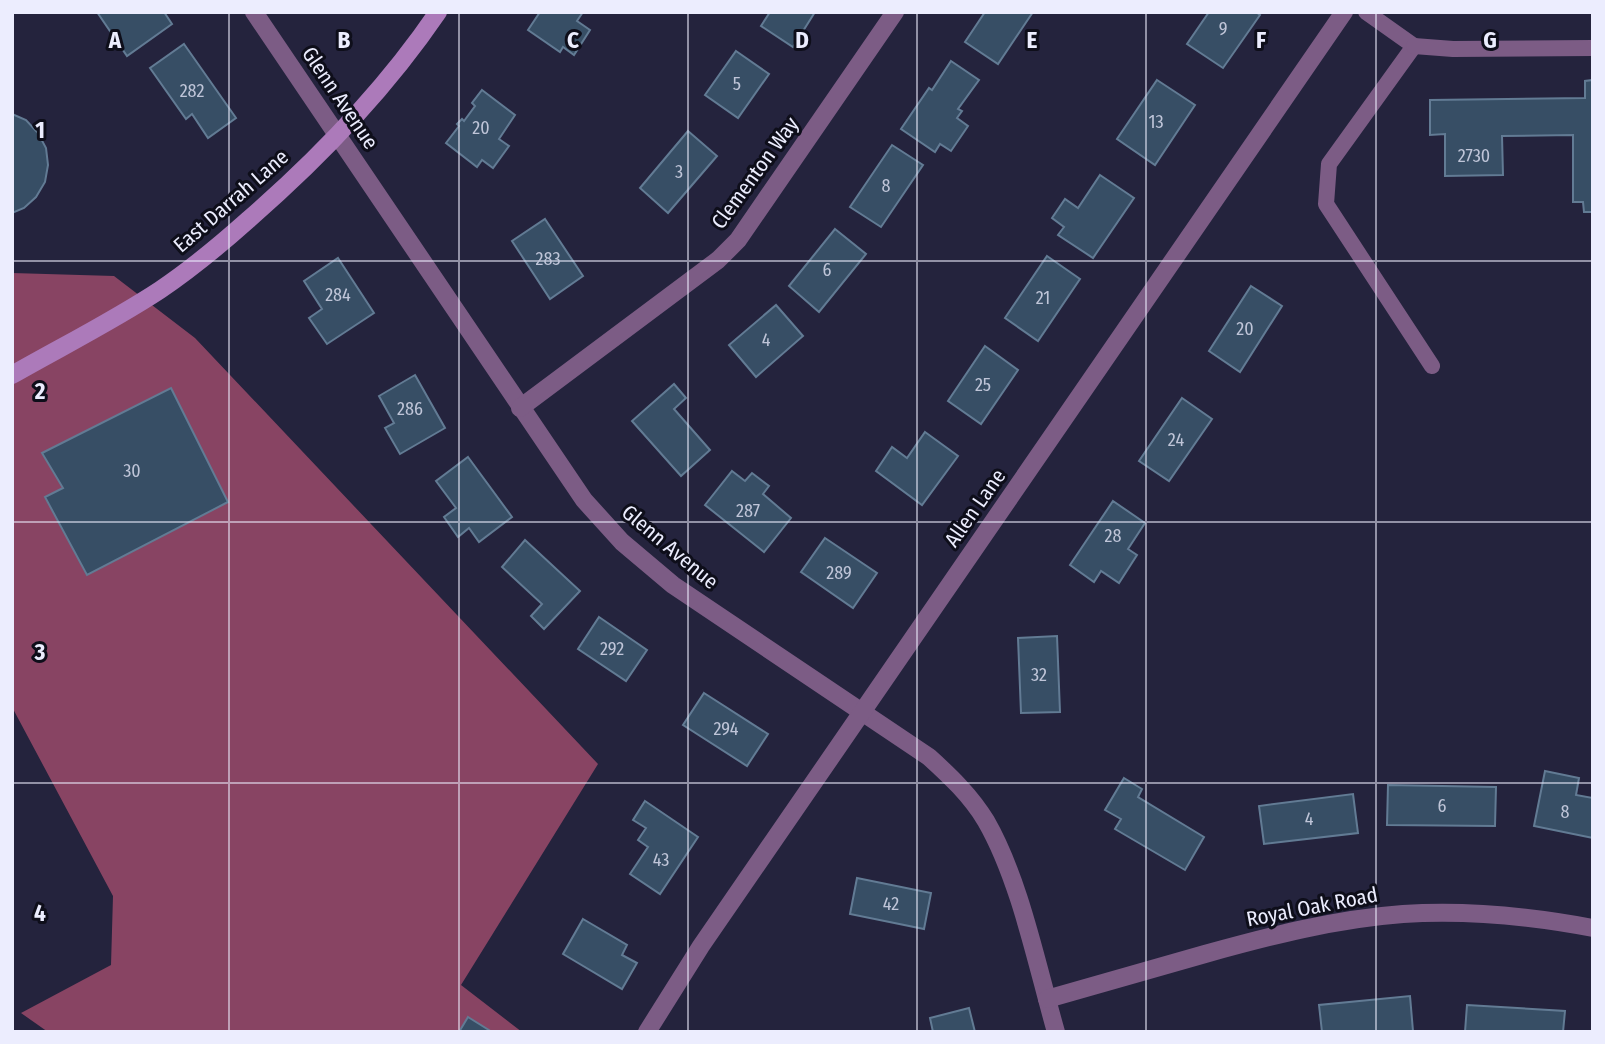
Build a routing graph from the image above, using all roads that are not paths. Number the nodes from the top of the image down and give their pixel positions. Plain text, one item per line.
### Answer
1 (254, 12) edge
2 (438, 12) edge
3 (895, 12) edge
4 (1344, 12) edge
5 (1366, 12) edge
6 (1414, 46) junction
7 (1593, 48) edge
8 (338, 135) junction
9 (1432, 366) dead end
10 (12, 374) edge
11 (520, 408) junction
12 (862, 713) junction
13 (1593, 928) edge
14 (1047, 999) junction
15 (647, 1032) edge
16 (1056, 1032) edge

1 - 8 street, Glenn Avenue
2 - 8 street, East Darrah Lane
3 - 11 street, Clementon Way
4 - 12 street, Allen Lane
5 - 6 lane
6 - 7 lane
6 - 9 lane
8 - 10 street, East Darrah Lane
8 - 11 street, Glenn Avenue
11 - 12 street, Glenn Avenue
12 - 14 street, Glenn Avenue
12 - 15 street, Allen Lane
13 - 14 street, Royal Oak Road
14 - 16 street, Glenn Avenue

